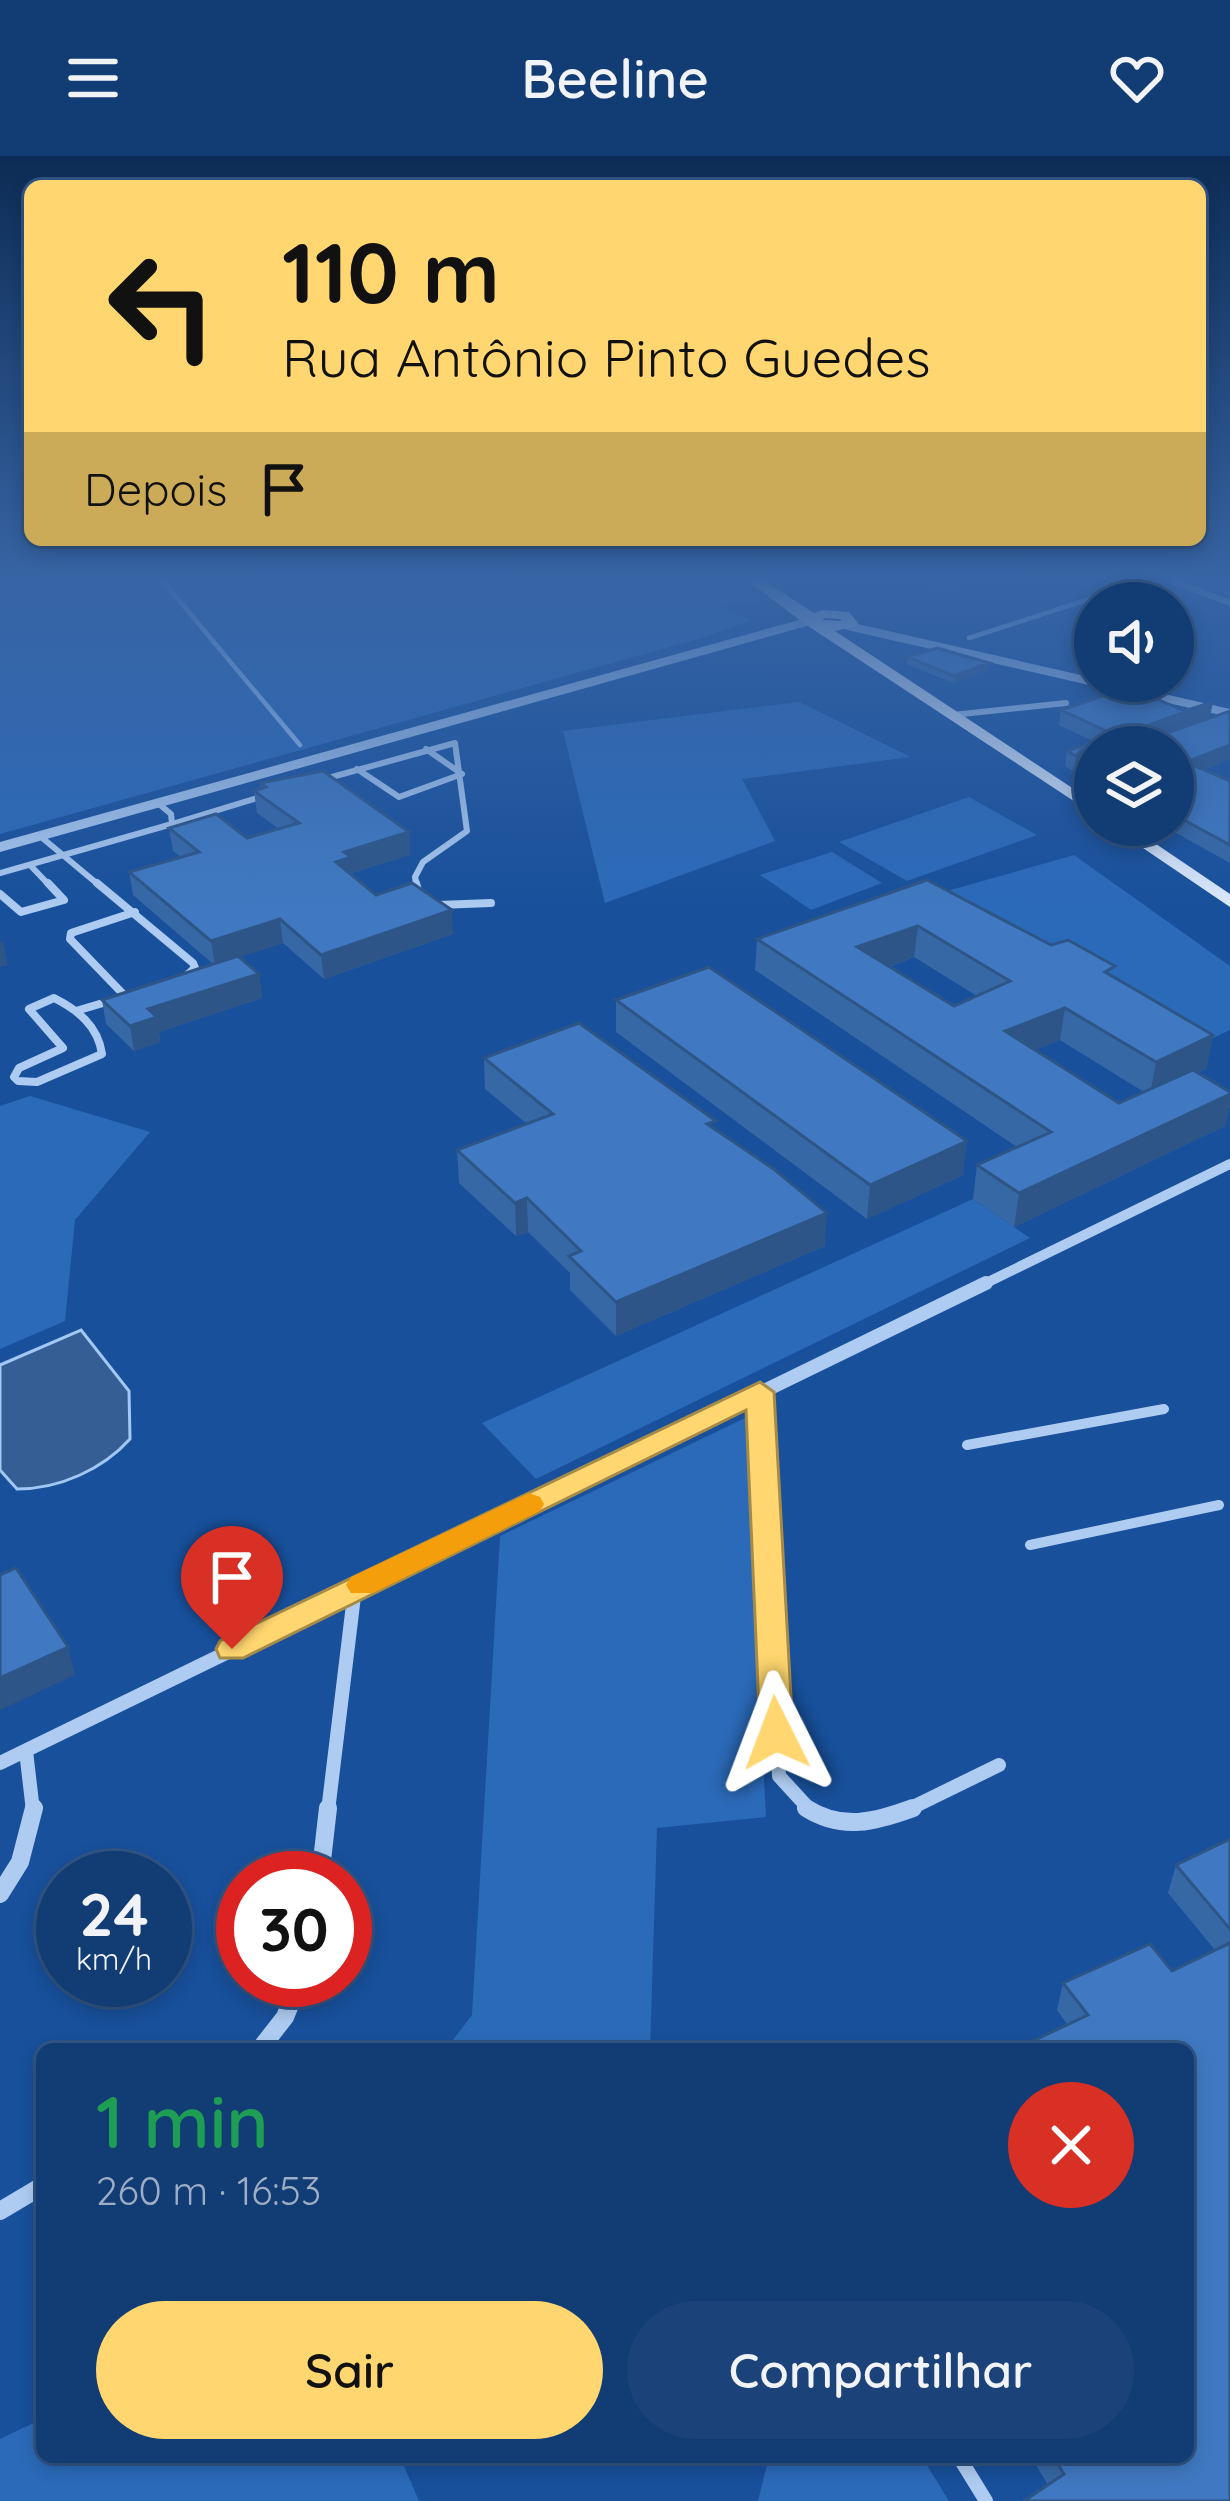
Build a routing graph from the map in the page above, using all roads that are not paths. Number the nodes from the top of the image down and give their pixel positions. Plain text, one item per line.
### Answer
1 (568, 689) edge
2 (913, 689) edge
3 (1126, 689) edge
4 (1190, 702) edge
5 (1066, 703) edge
6 (1229, 714) edge
7 (953, 716) junction
8 (425, 748) junction
9 (357, 769) junction
10 (462, 774) junction
11 (316, 781) edge
12 (275, 793) edge
13 (1074, 796) edge
14 (159, 804) junction
15 (172, 824) junction
16 (40, 836) junction
17 (1149, 846) edge
18 (0, 848) edge
19 (64, 855) junction
20 (30, 865) junction
21 (0, 873) edge
22 (0, 894) edge
23 (1230, 902) edge
24 (491, 903) dead end
25 (135, 912) junction
26 (176, 980) edge
27 (144, 990) edge
28 (125, 996) junction
29 (76, 1011) junction
30 (1230, 1164) edge
31 (760, 1392) junction
32 (1164, 1409) dead end
33 (967, 1445) dead end
34 (1219, 1505) dead end
35 (1030, 1545) dead end
36 (355, 1588) junction
37 (26, 1750) junction
38 (0, 1763) edge
39 (999, 1765) dead end
40 (323, 1851) edge
41 (0, 1894) edge
42 (289, 2007) edge
43 (265, 2043) edge
44 (36, 2189) edge
45 (0, 2210) edge
46 (963, 2463) edge
47 (986, 2501) edge

1 - 14 street
2 - 7 main road
3 - 6 street
4 - 6 street
5 - 7 lane
7 - 13 main road
8 - 9 lane
8 - 10 lane
8 - 10 lane
9 - 10 lane
9 - 11 lane
10 - 24 lane
12 - 15 lane
14 - 15 lane
14 - 16 street
15 - 19 lane
16 - 18 street
16 - 19 lane
17 - 23 main road
19 - 20 lane
19 - 25 lane
20 - 21 lane
20 - 22 lane
25 - 26 lane
25 - 28 lane
27 - 28 lane
28 - 29 lane
29 - 29 lane
30 - 31 street
31 - 36 street
31 - 39 street
32 - 33 lane
34 - 35 lane
36 - 37 street
36 - 40 street
37 - 38 street
37 - 41 street
42 - 43 street
44 - 45 street
46 - 47 lane

